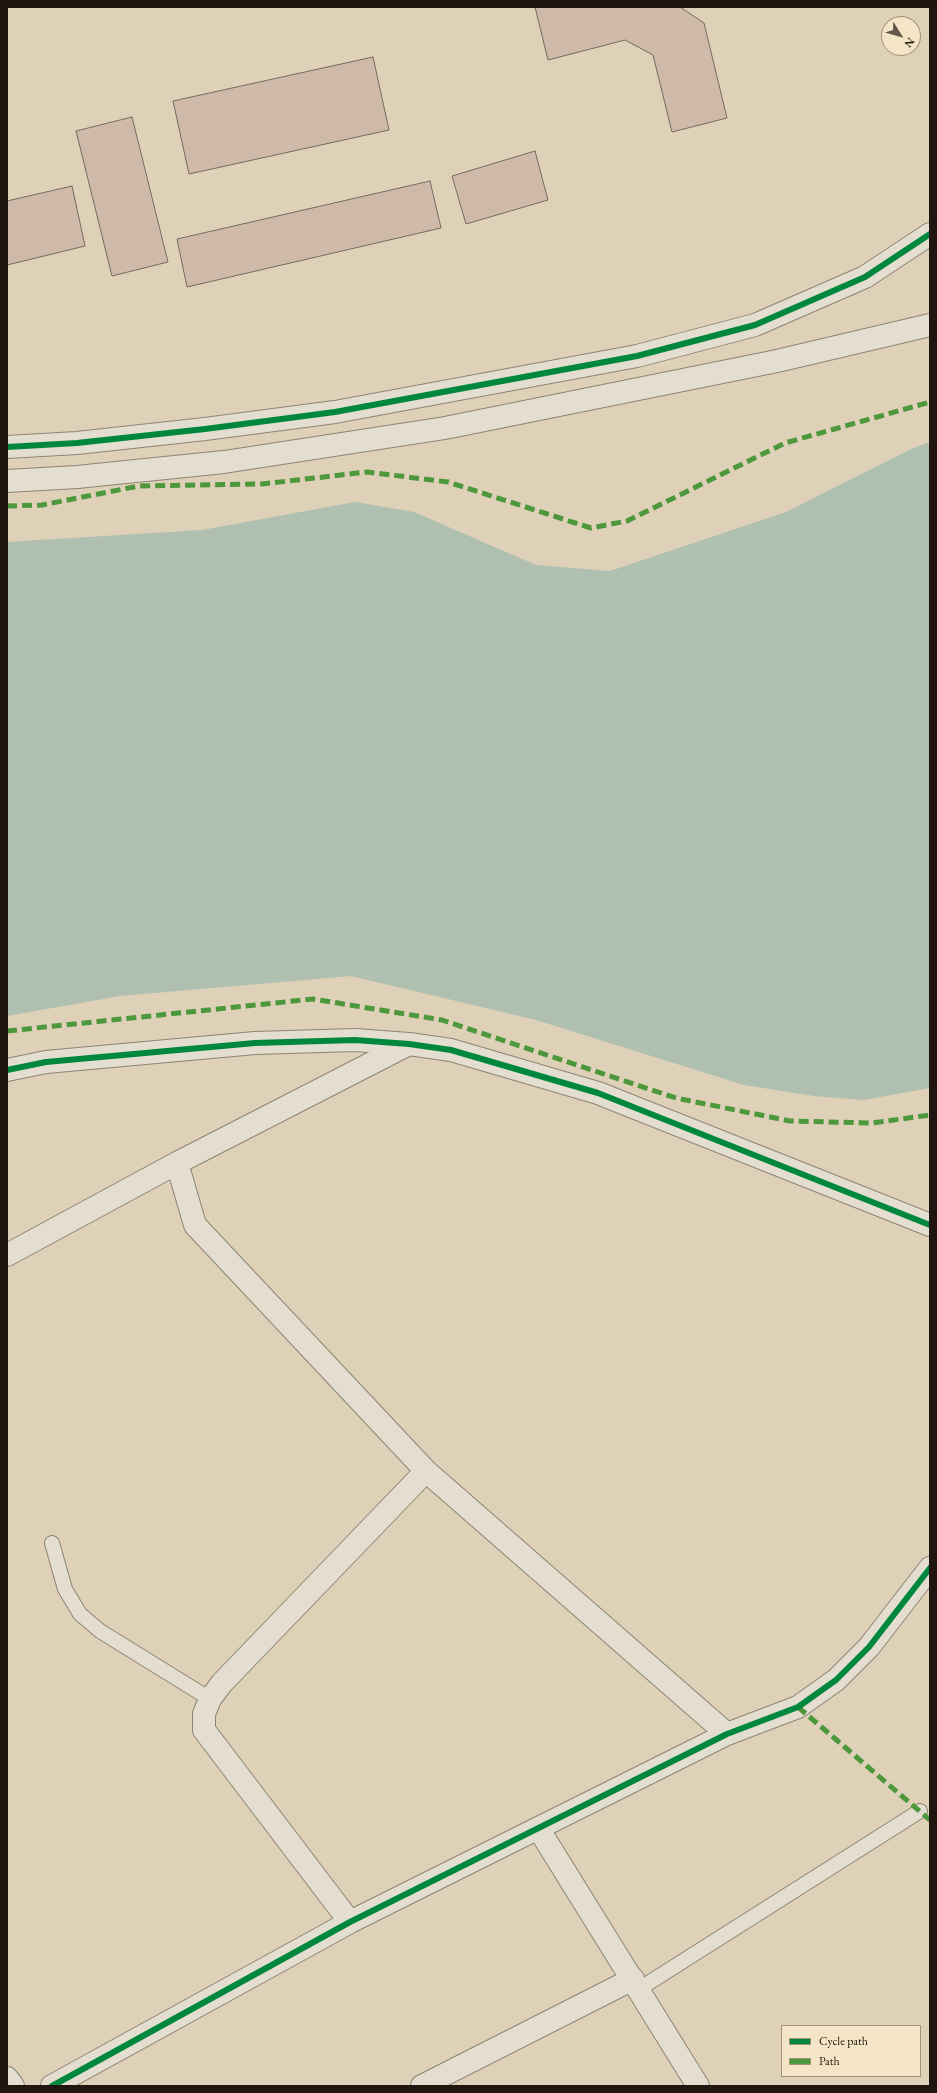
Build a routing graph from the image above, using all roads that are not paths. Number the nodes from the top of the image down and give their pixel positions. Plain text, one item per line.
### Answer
1 (930, 234) edge
2 (930, 324) edge
3 (7, 447) edge
4 (7, 482) edge
5 (409, 1044) junction
6 (7, 1070) edge
7 (177, 1163) junction
8 (930, 1225) edge
9 (7, 1255) edge
10 (426, 1471) junction
11 (52, 1543) dead end
12 (930, 1568) edge
13 (210, 1699) junction
14 (727, 1734) junction
15 (920, 1812) dead end
16 (538, 1828) junction
17 (350, 1922) junction
18 (636, 1984) junction
19 (7, 2078) edge
20 (13, 2086) edge
21 (52, 2086) edge
22 (422, 2086) edge
23 (698, 2086) edge

1 - 3 street
2 - 4 street
5 - 6 street
5 - 7 street
5 - 8 street
7 - 9 street
7 - 10 street
10 - 13 street
10 - 14 street
11 - 13 lane
12 - 14 street
13 - 17 street
14 - 16 street
15 - 18 lane
16 - 17 street
16 - 18 street
17 - 21 street
18 - 22 street
18 - 23 street
19 - 20 street

